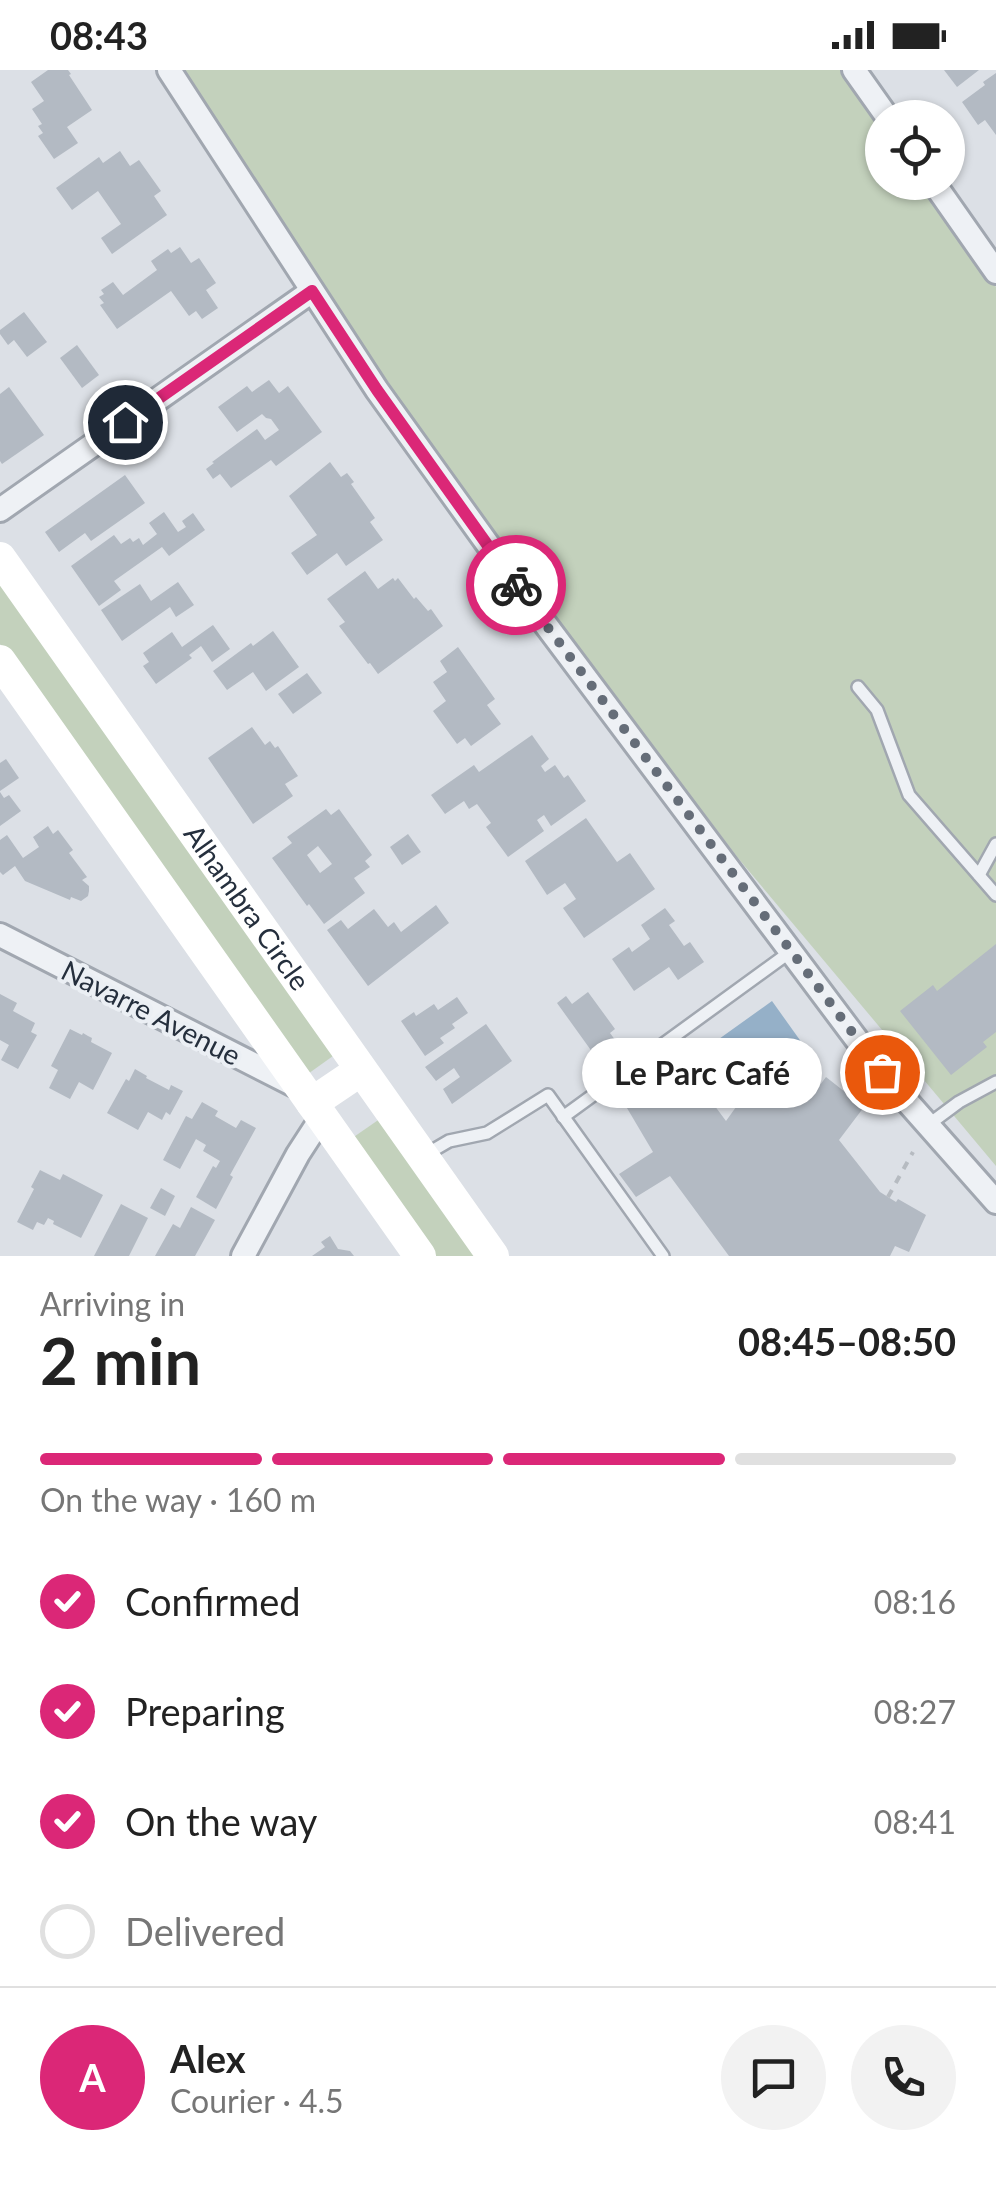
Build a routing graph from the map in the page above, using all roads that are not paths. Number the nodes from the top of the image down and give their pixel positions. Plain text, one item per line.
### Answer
1 (169, 70) edge
2 (854, 70) edge
3 (875, 100) edge
4 (946, 200) edge
5 (996, 272) edge
6 (312, 291) junction
7 (0, 510) edge
8 (0, 558) edge
9 (0, 661) edge
10 (858, 687) dead end
11 (996, 844) edge
12 (979, 875) junction
13 (996, 895) edge
14 (0, 935) edge
15 (791, 951) junction
16 (361, 1070) junction
17 (996, 1082) edge
18 (312, 1103) junction
19 (564, 1117) junction
20 (927, 1125) junction
21 (422, 1156) junction
22 (996, 1202) edge
23 (243, 1256) edge
24 (420, 1256) edge
25 (493, 1256) edge
26 (663, 1256) edge

1 - 6 street
2 - 3 street
4 - 5 street
6 - 7 street
6 - 15 street
8 - 16 street, Alhambra Circle
9 - 18 street
10 - 12 lane
11 - 12 lane
12 - 13 lane
14 - 18 street, Navarre Avenue
15 - 19 lane
15 - 20 street
16 - 18 street
16 - 21 street, Alhambra Circle
17 - 20 lane
18 - 23 street
18 - 24 street
19 - 21 lane
19 - 26 lane
20 - 22 street
21 - 25 street, Alhambra Circle

